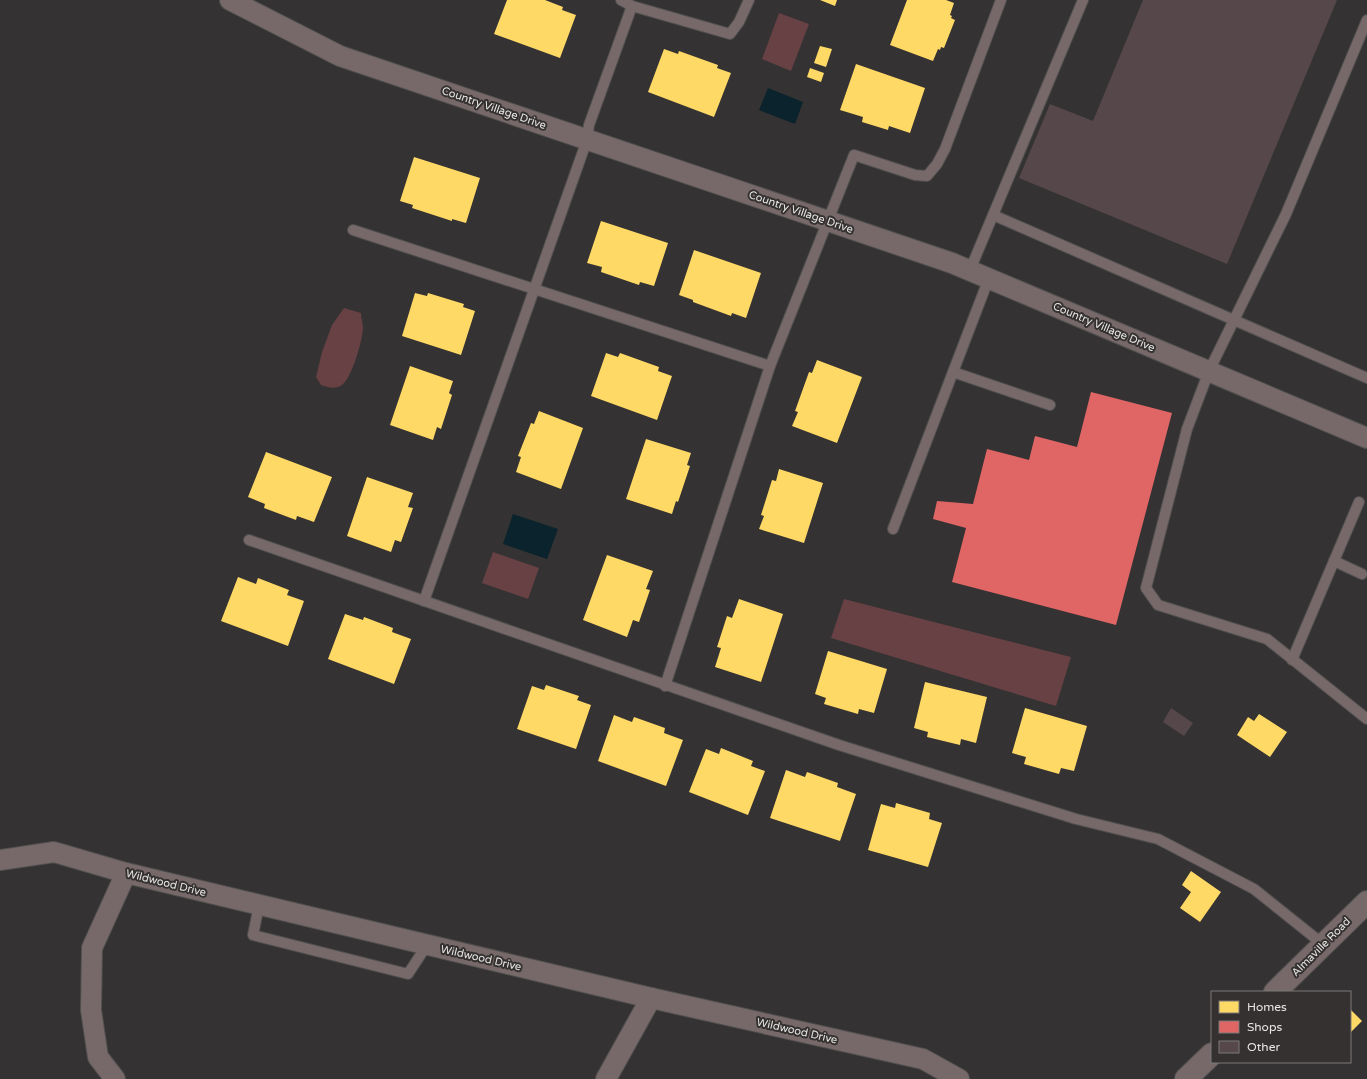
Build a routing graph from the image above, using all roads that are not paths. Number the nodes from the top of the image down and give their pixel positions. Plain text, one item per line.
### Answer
1 (230, 0) edge
2 (621, 0) edge
3 (749, 0) edge
4 (1001, 0) edge
5 (1083, 0) edge
6 (632, 6) junction
7 (1367, 21) edge
8 (586, 140) junction
9 (993, 215) junction
10 (827, 220) junction
11 (353, 230) dead end
12 (970, 270) junction
13 (989, 278) junction
14 (534, 288) junction
15 (1233, 320) junction
16 (770, 366) junction
17 (1209, 371) junction
18 (953, 372) junction
19 (1367, 378) edge
20 (1050, 405) dead end
21 (1367, 438) edge
22 (1359, 502) dead end
23 (893, 529) dead end
24 (249, 540) dead end
25 (1334, 561) junction
26 (1362, 574) dead end
27 (424, 601) junction
28 (1292, 660) junction
29 (665, 686) junction
30 (1367, 720) edge
31 (0, 860) edge
32 (126, 873) junction
33 (1367, 902) edge
34 (260, 905) junction
35 (427, 945) junction
36 (1324, 945) junction
37 (1276, 991) edge
38 (651, 998) junction
39 (1211, 1055) edge
40 (115, 1079) edge
41 (606, 1079) edge
42 (959, 1079) edge
43 (1186, 1079) edge

1 - 8 street, Country Village Drive
2 - 6 lane
3 - 6 lane
4 - 10 lane
5 - 9 lane
6 - 8 lane
7 - 15 lane
8 - 10 street, Country Village Drive
8 - 14 lane
9 - 12 lane
9 - 15 lane
10 - 12 street, Country Village Drive
10 - 16 lane
11 - 14 lane
12 - 13 street, Country Village Drive
13 - 17 street, Country Village Drive
13 - 18 lane
14 - 16 lane
14 - 27 lane
15 - 17 lane
15 - 19 lane
16 - 29 lane
17 - 21 street, Country Village Drive
17 - 28 lane
18 - 20 lane
18 - 23 lane
22 - 25 lane
24 - 27 lane
25 - 26 lane
25 - 28 lane
27 - 29 lane
28 - 30 lane
29 - 36 lane
31 - 32 street, Wildwood Drive
32 - 34 street, Wildwood Drive
32 - 40 street
33 - 36 street, Almaville Road
34 - 35 street, Wildwood Drive
34 - 35 lane
35 - 38 street, Wildwood Drive
36 - 37 street, Almaville Road
38 - 41 street
38 - 42 street, Wildwood Drive
39 - 43 street

